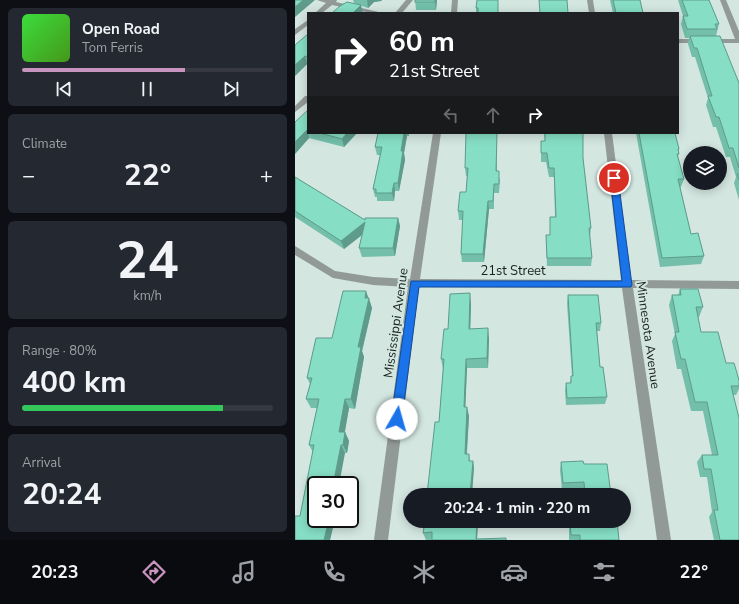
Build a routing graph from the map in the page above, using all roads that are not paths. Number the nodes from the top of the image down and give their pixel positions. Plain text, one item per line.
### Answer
1 (320, 0) edge
2 (410, 0) edge
3 (455, 0) edge
4 (590, 0) edge
5 (723, 0) edge
6 (333, 1) edge
7 (319, 12) edge
8 (375, 12) edge
9 (399, 12) edge
10 (454, 12) edge
11 (592, 12) edge
12 (307, 23) edge
13 (295, 33) edge
14 (739, 40) edge
15 (679, 41) edge
16 (307, 99) edge
17 (295, 110) edge
18 (437, 134) edge
19 (608, 134) edge
20 (295, 250) edge
21 (415, 283) junction
22 (627, 285) junction
23 (739, 285) edge
24 (381, 540) edge
25 (664, 540) edge

1 - 6 street
2 - 9 street
3 - 10 street
4 - 11 street
5 - 14 street
6 - 7 street
6 - 8 street
12 - 13 street
14 - 15 street
16 - 17 street
18 - 21 street, Mississippi Avenue
19 - 22 street, Minnesota Avenue
20 - 21 street, 21st Street
21 - 22 street, 21st Street
21 - 24 street, Mississippi Avenue
22 - 23 street, 21st Street
22 - 25 street, Minnesota Avenue

